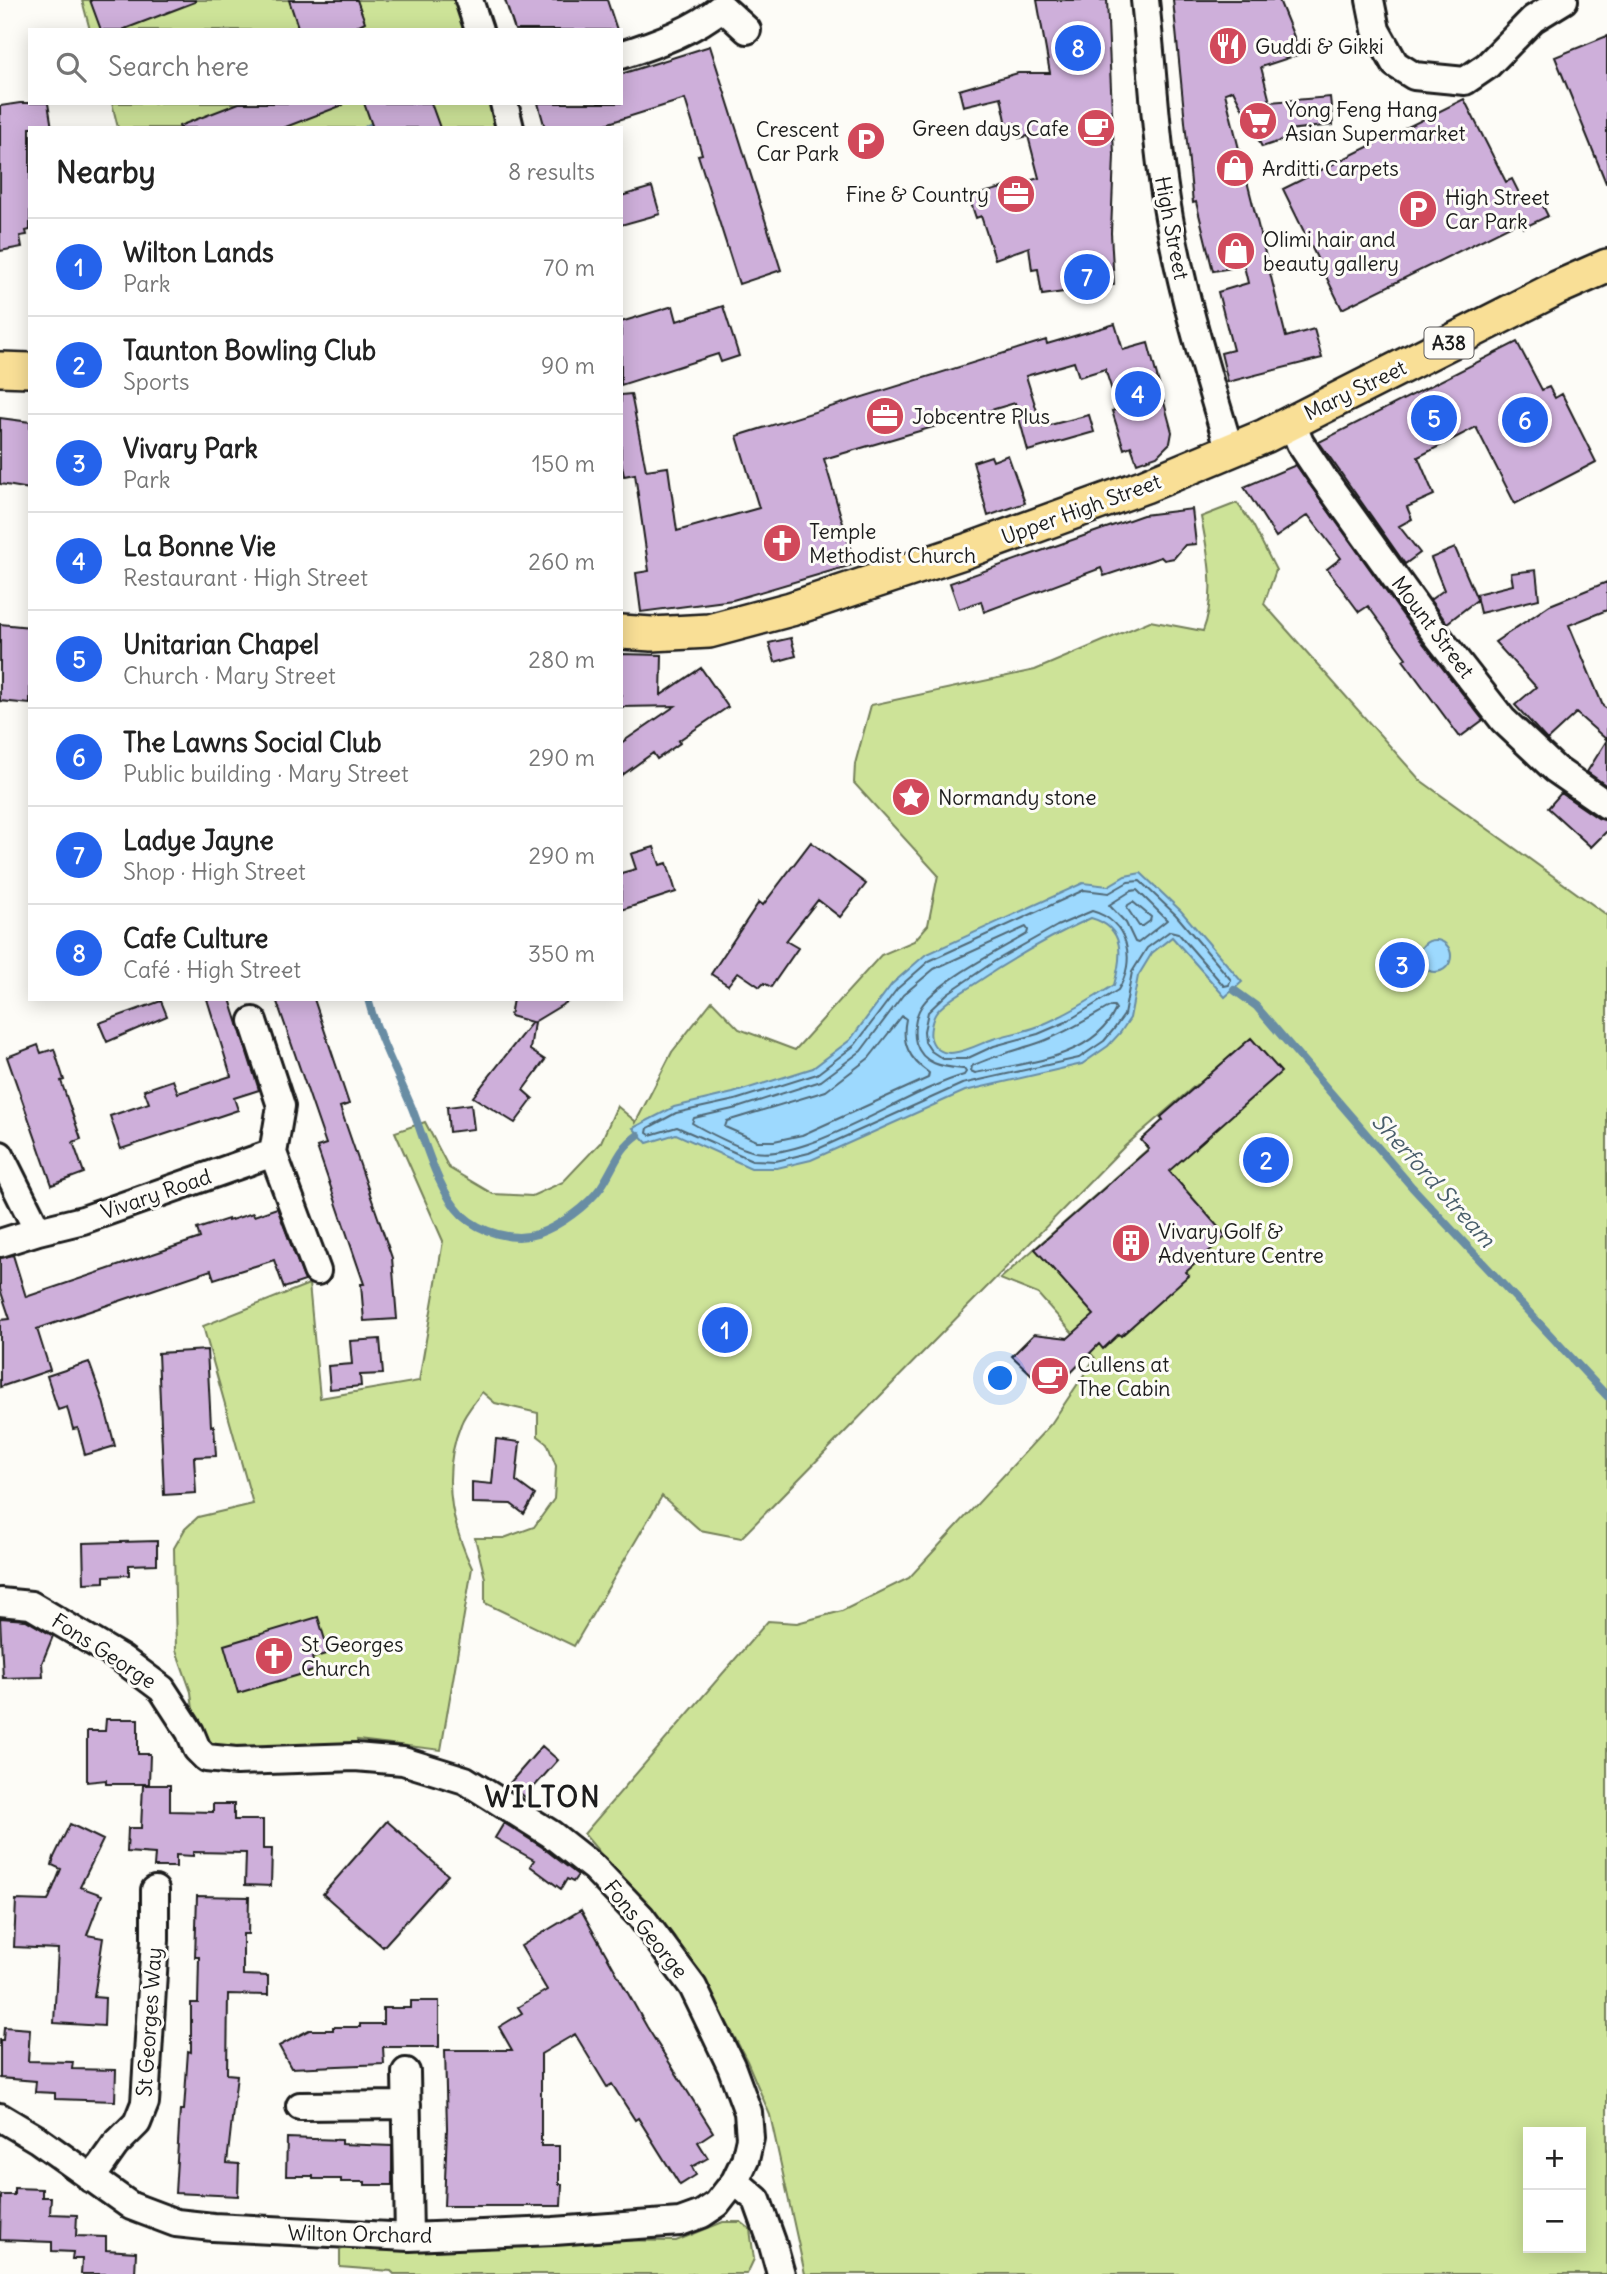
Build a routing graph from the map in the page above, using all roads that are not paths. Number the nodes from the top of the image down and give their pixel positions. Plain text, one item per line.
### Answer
1 (469, 0) edge
2 (1145, 0) edge
3 (1370, 0) edge
4 (1564, 0) edge
5 (722, 4) edge
6 (478, 28) edge
7 (747, 30) dead end
8 (623, 54) edge
9 (504, 105) edge
10 (510, 126) edge
11 (1607, 266) edge
12 (0, 369) edge
13 (28, 370) edge
14 (1291, 421) junction
15 (1230, 451) junction
16 (623, 632) edge
17 (1607, 804) edge
18 (253, 1021) dead end
19 (273, 1153) junction
20 (0, 1154) edge
21 (38, 1231) junction
22 (0, 1243) edge
23 (317, 1271) dead end
24 (0, 1602) edge
25 (155, 1890) dead end
26 (406, 2072) dead end
27 (407, 2105) junction
28 (300, 2106) dead end
29 (0, 2116) edge
30 (91, 2179) junction
31 (735, 2181) junction
32 (409, 2237) junction
33 (781, 2274) edge

1 - 6 street
2 - 15 street, High Street
3 - 4 street
5 - 7 street
5 - 8 street
9 - 10 street
11 - 14 main road, Mary Street / A38
12 - 13 main road
14 - 15 main road, Upper High Street / A38
14 - 17 street, Mount Street
15 - 16 main road, Upper High Street / A38
18 - 19 street
19 - 21 street, Vivary Road
19 - 23 street
20 - 21 street
21 - 22 street, Vivary Road
24 - 31 street, Fons George
25 - 30 street, St Georges Way
26 - 27 street
27 - 28 street
27 - 32 street
29 - 30 street, Wilton Orchard
30 - 32 street, Wilton Orchard
31 - 32 street, Wilton Orchard
31 - 33 street

